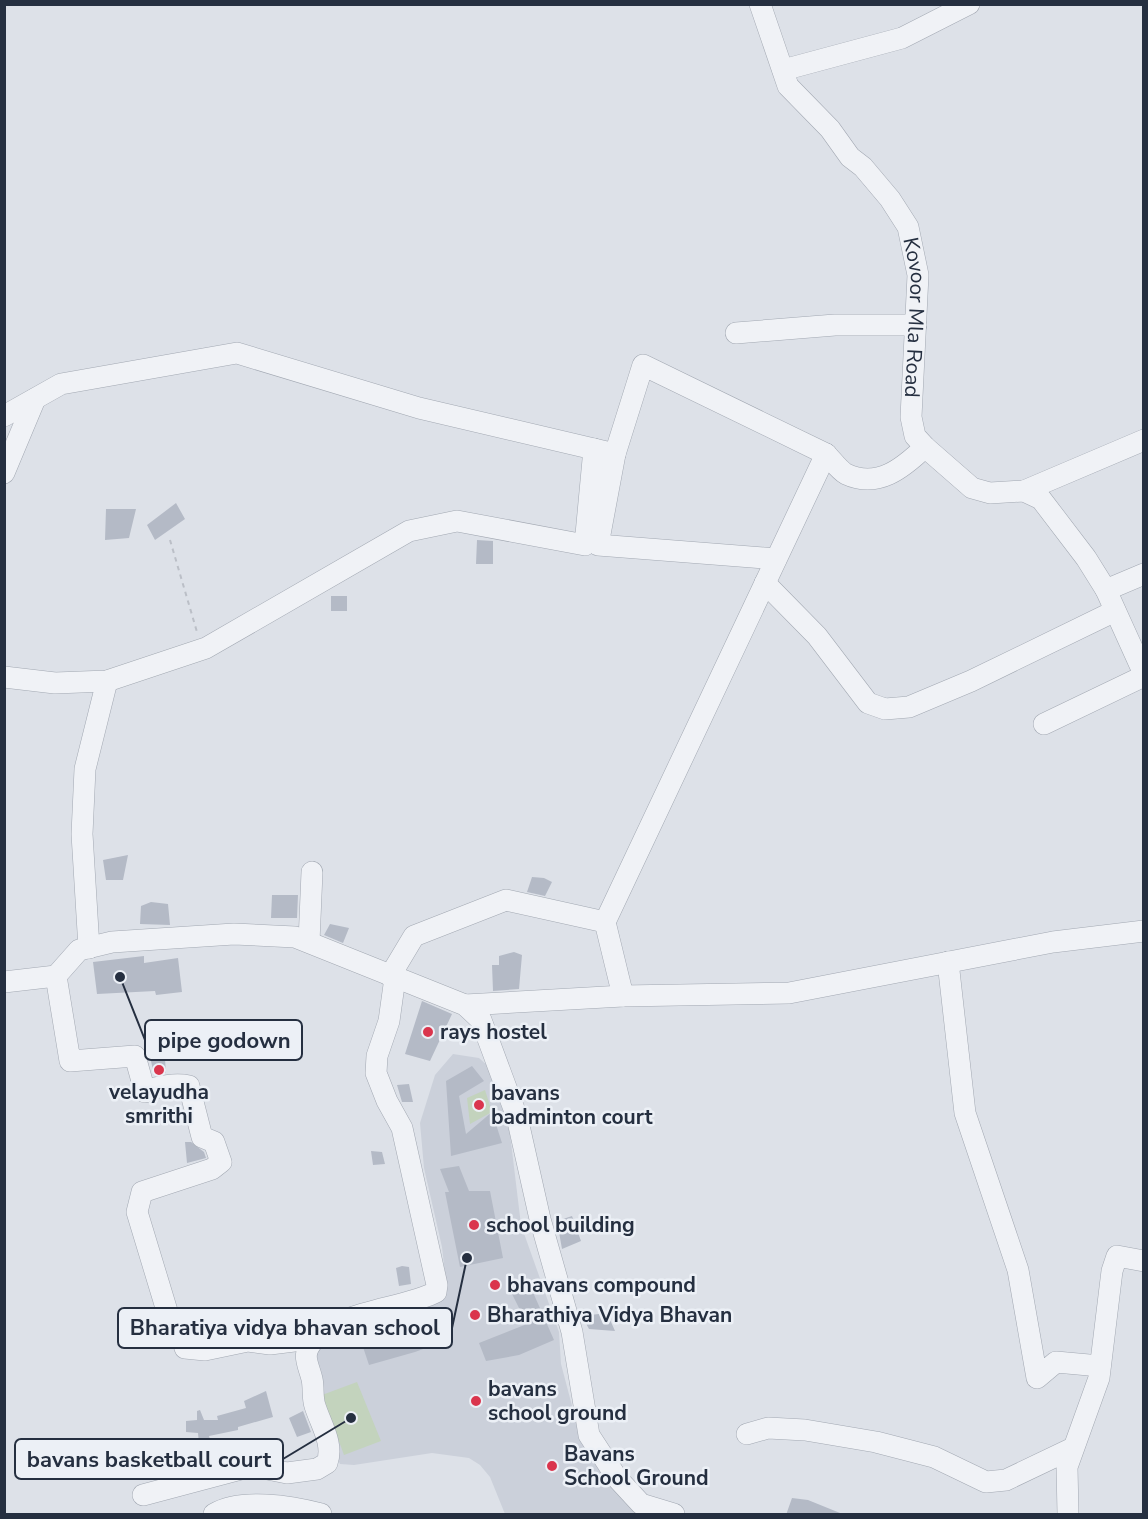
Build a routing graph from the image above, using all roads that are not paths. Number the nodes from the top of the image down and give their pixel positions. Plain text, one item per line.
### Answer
1 (760, 4) edge
2 (969, 4) edge
3 (783, 70) junction
4 (916, 325) junction
5 (736, 333) dead end
6 (35, 399) junction
7 (4, 416) edge
8 (1143, 440) edge
9 (925, 447) junction
10 (594, 449) junction
11 (615, 454) junction
12 (826, 454) junction
13 (4, 473) edge
14 (1024, 491) junction
15 (776, 559) junction
16 (1143, 574) edge
17 (765, 583) junction
18 (1106, 590) junction
19 (1115, 611) junction
20 (1143, 675) edge
21 (4, 677) edge
22 (107, 681) junction
23 (1044, 724) dead end
24 (312, 872) dead end
25 (604, 922) junction
26 (1143, 931) edge
27 (309, 942) junction
28 (89, 948) junction
29 (948, 962) junction
30 (56, 976) junction
31 (394, 977) junction
32 (4, 982) edge
33 (623, 996) junction
34 (465, 1005) junction
35 (1143, 1261) edge
36 (319, 1333) junction
37 (1100, 1366) junction
38 (747, 1434) dead end
39 (1073, 1448) junction
40 (143, 1495) dead end
41 (214, 1515) edge
42 (321, 1515) edge
43 (674, 1515) edge
44 (1068, 1515) edge

1 - 3 street, Kovoor Mla Road
2 - 3 street
3 - 4 street, Kovoor Mla Road
4 - 5 street
4 - 9 street, Kovoor Mla Road
6 - 7 street
6 - 10 street
6 - 13 street
8 - 14 street, Kovoor Mla Road
9 - 12 street
9 - 14 street, Kovoor Mla Road
10 - 11 street
10 - 22 street
11 - 12 street
11 - 15 street
12 - 15 street
14 - 18 street
15 - 17 street
16 - 18 street
17 - 19 street
17 - 25 street
18 - 19 street
19 - 20 street
20 - 23 street
21 - 22 street
22 - 28 street
24 - 27 street
25 - 31 street
25 - 33 street
26 - 29 street
27 - 28 street
27 - 31 street
28 - 30 street
29 - 33 street
29 - 37 street
30 - 32 street
30 - 36 street
31 - 34 street
31 - 36 street
33 - 34 street
34 - 43 street
35 - 37 street
36 - 40 street
37 - 39 street
38 - 39 street
39 - 44 street
41 - 42 street

